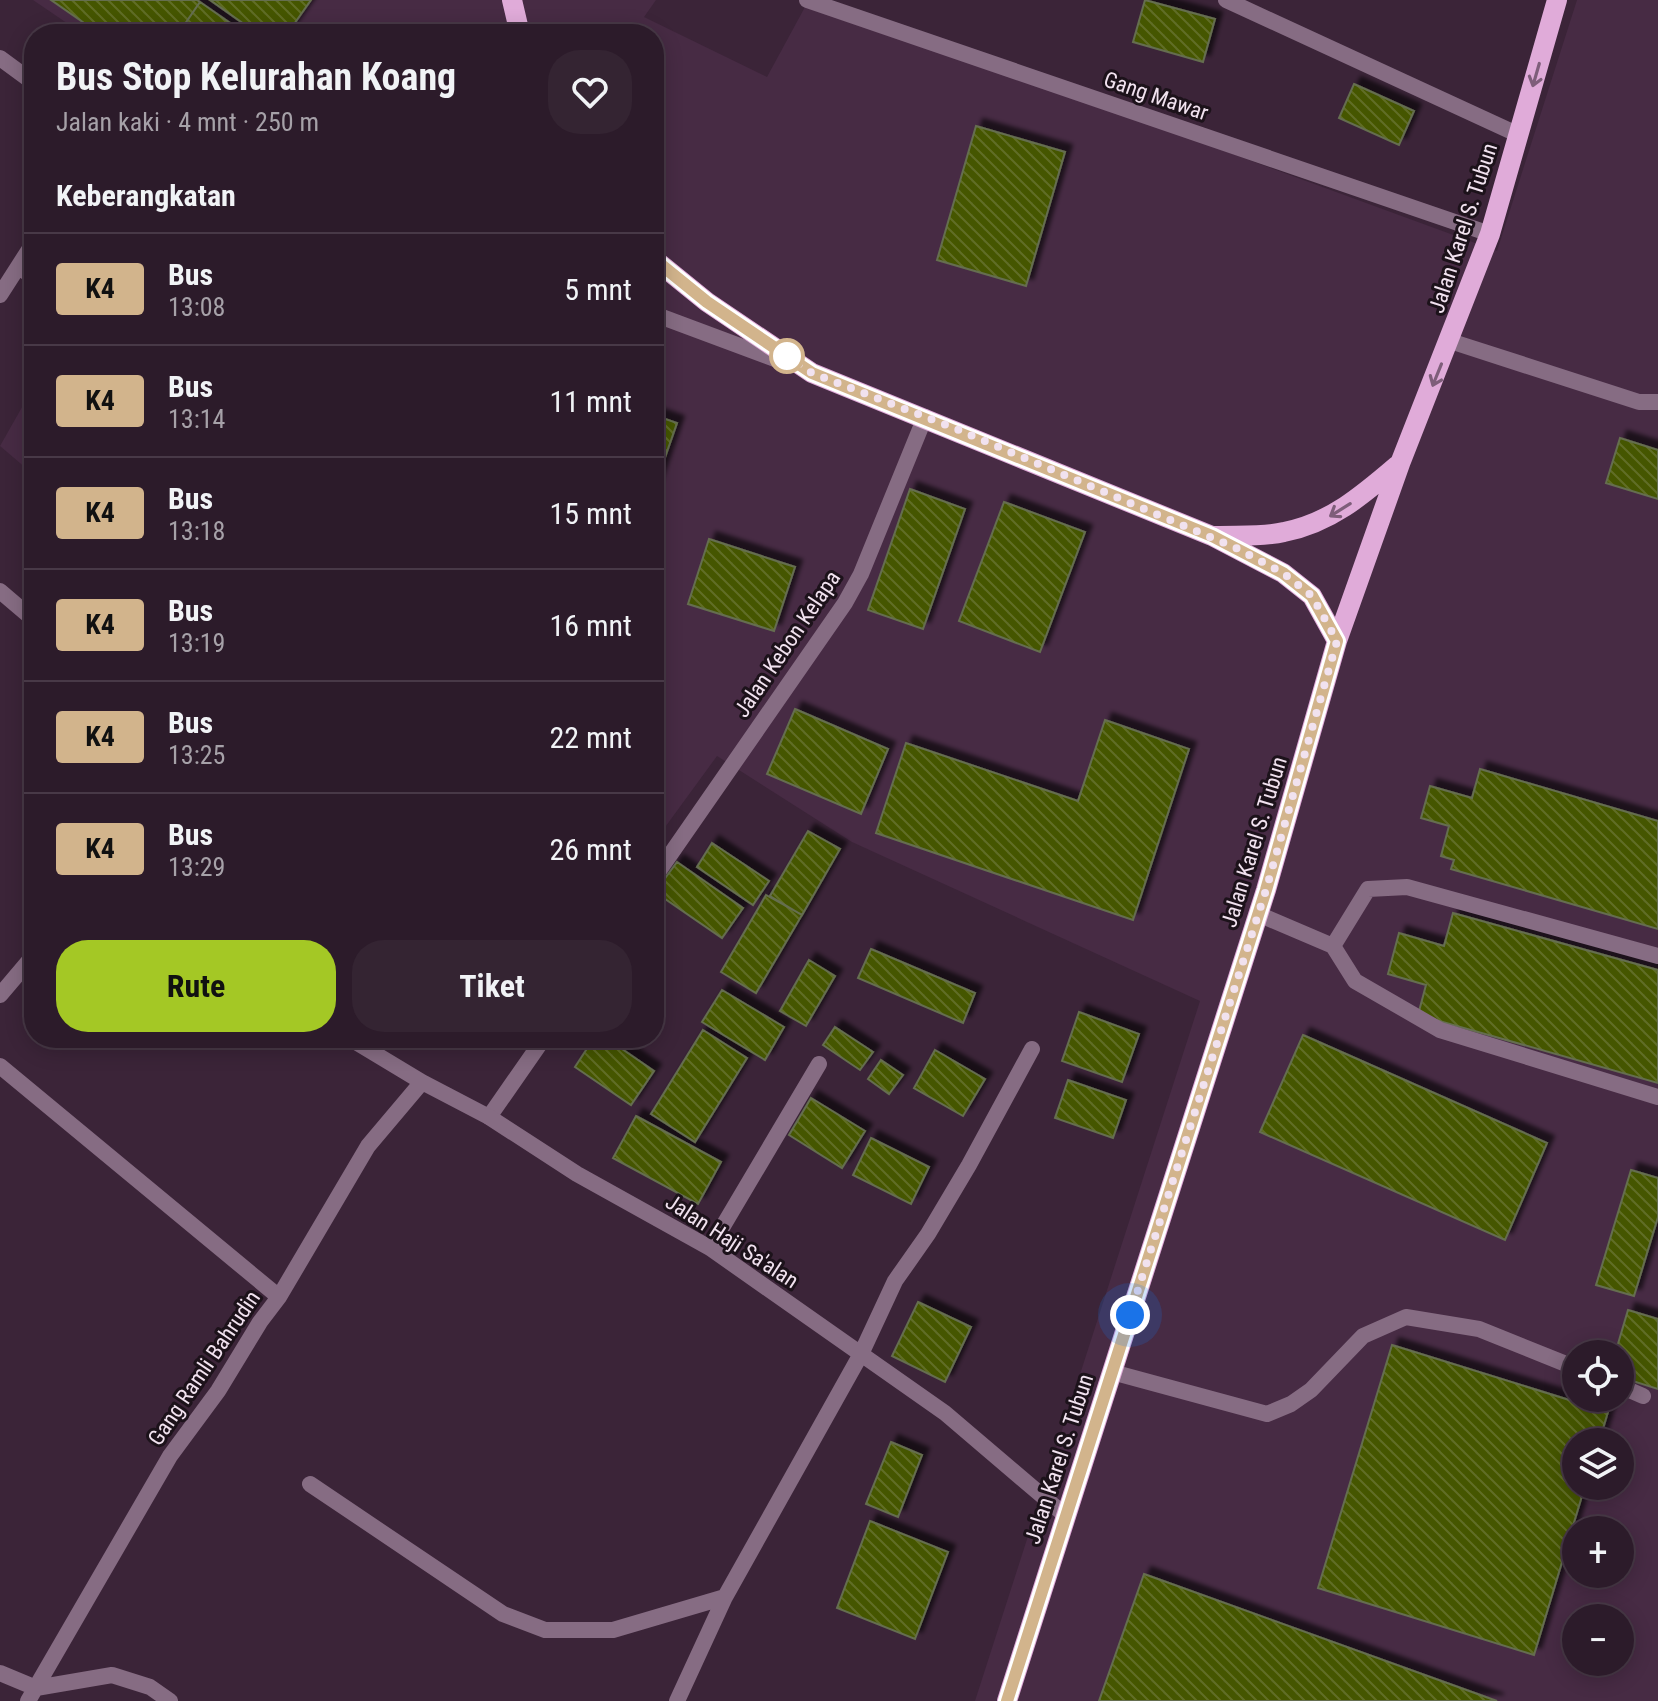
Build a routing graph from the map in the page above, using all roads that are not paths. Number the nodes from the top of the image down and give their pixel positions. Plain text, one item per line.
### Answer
1 (512, 0) edge
2 (807, 0) edge
3 (1226, 0) edge
4 (1557, 0) edge
5 (518, 24) edge
6 (0, 58) edge
7 (24, 76) edge
8 (1519, 135) junction
9 (1490, 234) junction
10 (24, 258) edge
11 (19, 266) junction
12 (664, 267) edge
13 (24, 270) edge
14 (0, 295) edge
15 (664, 318) edge
16 (1450, 341) junction
17 (812, 373) junction
18 (1658, 402) edge
19 (925, 417) junction
20 (1401, 461) junction
21 (1212, 536) junction
22 (0, 591) edge
23 (24, 611) edge
24 (1337, 641) junction
25 (664, 864) edge
26 (1258, 914) junction
27 (1333, 946) junction
28 (1658, 956) edge
29 (24, 967) edge
30 (0, 995) edge
31 (366, 1048) edge
32 (537, 1048) edge
33 (1032, 1049) dead end
34 (819, 1064) dead end
35 (0, 1066) edge
36 (422, 1082) junction
37 (1658, 1097) edge
38 (489, 1117) junction
39 (710, 1248) junction
40 (279, 1297) junction
41 (861, 1354) junction
42 (1562, 1362) edge
43 (1112, 1372) junction
44 (1634, 1392) edge
45 (1643, 1396) dead end
46 (310, 1484) dead end
47 (1066, 1516) junction
48 (725, 1597) junction
49 (0, 1673) edge
50 (32, 1694) edge
51 (170, 1701) edge
52 (677, 1701) edge
53 (1007, 1701) edge

1 - 5 main road
2 - 9 street, Gang Mawar
3 - 8 street
4 -> 8 main road, Jalan Karel S. Tubun
6 - 7 street
8 - 9 main road, Jalan Karel S. Tubun
9 - 16 main road, Jalan Karel S. Tubun
10 - 11 street
11 - 13 street
11 - 14 street
12 - 17 main road
15 - 17 street
16 - 18 street
16 -> 20 main road, Jalan Karel S. Tubun
17 - 19 main road
19 - 21 main road
19 - 25 street, Jalan Kebon Kelapa
20 -> 21 main road
20 - 24 main road, Jalan Karel S. Tubun
21 - 24 main road
22 - 23 street
24 - 26 main road, Jalan Karel S. Tubun
26 - 27 street
26 - 43 main road, Jalan Karel S. Tubun
27 - 28 street
27 - 37 street
29 - 30 street
31 - 36 street, Jalan Haji Sa'alan
32 - 38 street
33 - 41 street
34 - 39 street
35 - 40 street
36 - 38 street, Jalan Haji Sa'alan
36 - 40 street, Gang Ramli Bahrudin
38 - 39 street, Jalan Haji Sa'alan
39 - 41 street, Jalan Haji Sa'alan
40 - 50 street, Gang Ramli Bahrudin
41 - 47 street, Jalan Haji Sa'alan
41 - 48 street
42 - 43 street
43 - 47 main road, Jalan Karel S. Tubun
44 - 45 street
46 - 48 street
47 - 53 main road, Jalan Karel S. Tubun
48 - 52 street
49 - 50 street
50 - 51 street

